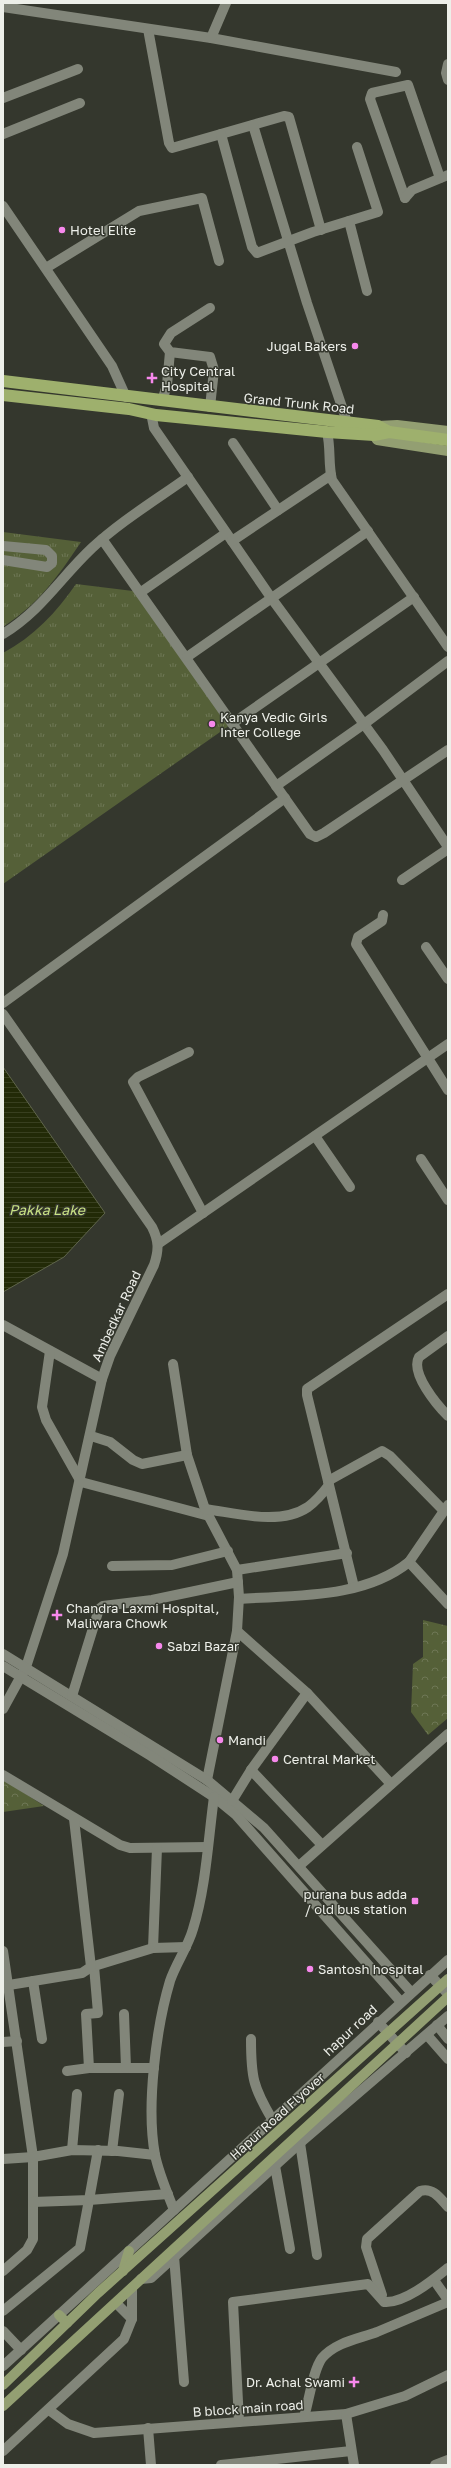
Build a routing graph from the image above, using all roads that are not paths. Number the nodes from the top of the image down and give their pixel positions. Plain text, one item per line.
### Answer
1 (226, 3) edge
2 (3, 7) edge
3 (148, 29) junction
4 (211, 38) junction
5 (448, 64) edge
6 (78, 69) dead end
7 (396, 72) dead end
8 (448, 80) edge
9 (3, 98) edge
10 (80, 103) dead end
11 (253, 125) junction
12 (3, 134) edge
13 (221, 134) junction
14 (357, 147) dead end
15 (444, 176) edge
16 (3, 206) edge
17 (349, 221) junction
18 (320, 230) junction
19 (289, 240) junction
20 (219, 261) dead end
21 (46, 268) junction
22 (367, 291) dead end
23 (210, 308) dead end
24 (170, 352) junction
25 (3, 382) edge
26 (3, 395) edge
27 (126, 397) junction
28 (162, 401) junction
29 (210, 407) junction
30 (156, 415) junction
31 (346, 422) junction
32 (376, 430) junction
33 (448, 431) edge
34 (327, 432) junction
35 (448, 440) edge
36 (233, 443) dead end
37 (448, 451) edge
38 (331, 475) junction
39 (188, 477) junction
40 (278, 510) junction
41 (368, 531) junction
42 (229, 537) junction
43 (102, 539) junction
44 (3, 546) edge
45 (3, 560) edge
46 (141, 592) junction
47 (414, 597) junction
48 (272, 599) junction
49 (3, 634) edge
50 (448, 648) edge
51 (187, 657) junction
52 (448, 661) edge
53 (320, 663) junction
54 (233, 723) junction
55 (364, 724) junction
56 (448, 750) edge
57 (404, 779) junction
58 (276, 786) junction
59 (285, 798) junction
60 (448, 848) edge
61 (402, 880) dead end
62 (383, 915) dead end
63 (426, 947) dead end
64 (448, 979) edge
65 (3, 1004) edge
66 (5, 1020) edge
67 (448, 1044) edge
68 (189, 1052) dead end
69 (428, 1058) junction
70 (448, 1090) edge
71 (315, 1136) junction
72 (421, 1159) dead end
73 (350, 1187) dead end
74 (448, 1200) edge
75 (203, 1213) junction
76 (158, 1244) junction
77 (448, 1294) edge
78 (3, 1325) edge
79 (448, 1336) edge
80 (50, 1351) junction
81 (173, 1364) dead end
82 (102, 1379) junction
83 (448, 1416) edge
84 (91, 1436) junction
85 (187, 1455) junction
86 (81, 1482) junction
87 (329, 1483) junction
88 (445, 1508) edge
89 (207, 1513) junction
90 (228, 1551) junction
91 (347, 1553) junction
92 (409, 1562) junction
93 (112, 1566) dead end
94 (237, 1570) junction
95 (238, 1582) junction
96 (354, 1587) junction
97 (239, 1599) junction
98 (448, 1604) edge
99 (237, 1631) junction
100 (3, 1654) edge
101 (3, 1666) edge
102 (23, 1672) junction
103 (307, 1693) junction
104 (72, 1696) junction
105 (3, 1709) edge
106 (448, 1734) edge
107 (251, 1770) junction
108 (3, 1775) edge
109 (207, 1780) junction
110 (391, 1784) junction
111 (214, 1797) junction
112 (232, 1801) junction
113 (74, 1819) junction
114 (322, 1845) junction
115 (208, 1847) junction
116 (157, 1848) junction
117 (299, 1866) junction
118 (186, 1947) junction
119 (153, 1948) junction
120 (3, 1951) edge
121 (448, 1960) edge
122 (93, 1966) junction
123 (430, 1975) junction
124 (448, 1979) edge
125 (33, 1981) junction
126 (9, 1985) junction
127 (411, 1992) junction
128 (448, 1996) edge
129 (401, 2002) junction
130 (124, 2014) dead end
131 (448, 2016) edge
132 (378, 2022) junction
133 (437, 2026) junction
134 (427, 2035) junction
135 (42, 2039) dead end
136 (251, 2039) dead end
137 (448, 2039) edge
138 (17, 2041) junction
139 (3, 2042) edge
140 (406, 2053) junction
141 (448, 2059) edge
142 (89, 2068) junction
143 (126, 2068) junction
144 (154, 2068) junction
145 (67, 2071) dead end
146 (77, 2094) dead end
147 (119, 2094) dead end
148 (272, 2119) junction
149 (300, 2143) junction
150 (72, 2150) junction
151 (98, 2150) junction
152 (112, 2151) junction
153 (155, 2155) junction
154 (33, 2157) junction
155 (3, 2159) edge
156 (275, 2166) junction
157 (168, 2194) junction
158 (89, 2200) junction
159 (33, 2202) junction
160 (448, 2207) edge
161 (174, 2210) junction
162 (290, 2249) dead end
163 (129, 2251) junction
164 (316, 2255) dead end
165 (174, 2256) junction
166 (448, 2268) edge
167 (3, 2271) edge
168 (123, 2271) junction
169 (141, 2279) junction
170 (434, 2280) junction
171 (132, 2288) junction
172 (448, 2301) edge
173 (384, 2302) junction
174 (116, 2304) junction
175 (3, 2311) edge
176 (59, 2315) junction
177 (132, 2319) junction
178 (67, 2323) junction
179 (3, 2331) edge
180 (21, 2350) junction
181 (3, 2366) edge
182 (448, 2375) edge
183 (184, 2382) dead end
184 (3, 2385) edge
185 (3, 2406) edge
186 (49, 2410) junction
187 (346, 2414) junction
188 (304, 2417) junction
189 (239, 2422) junction
190 (148, 2428) junction
191 (3, 2450) edge
192 (352, 2451) junction
193 (448, 2460) edge
194 (284, 2461) edge
195 (151, 2465) edge
196 (221, 2465) edge
197 (354, 2465) edge
198 (435, 2465) edge

1 - 4 street
2 - 3 street
3 - 4 street
3 - 13 street
4 - 7 street
5 - 8 street
6 - 9 street
10 - 12 street
11 - 13 street
11 - 18 street
11 - 19 street
13 - 19 street
14 - 17 street
15 - 15 street
16 - 21 street
17 - 18 street
17 - 22 street
18 - 19 street
19 - 31 street
20 - 21 street
21 - 27 street
23 - 24 street
24 - 28 street
24 - 29 street
25 - 27 highway, Grand Trunk Road
26 - 30 highway, Grand Trunk Road
27 - 28 highway, Grand Trunk Road
28 - 29 highway, Grand Trunk Road
29 - 31 highway, Grand Trunk Road
30 - 34 highway, Grand Trunk Road
30 - 39 street
31 - 32 highway, Grand Trunk Road
32 - 33 main road
32 - 34 highway, Grand Trunk Road
32 - 35 highway
32 - 37 main road
34 - 38 street
36 - 40 street
38 - 40 street
38 - 41 street
39 - 42 street
39 - 43 street
40 - 42 street
41 - 47 street
41 - 48 street
42 - 46 street
42 - 48 street
43 - 46 street
43 - 49 street
44 - 45 street
46 - 51 street
47 - 50 street
47 - 53 street
48 - 51 street
48 - 53 street
51 - 54 street
52 - 55 street
53 - 54 street
53 - 55 street
54 - 58 street
55 - 57 street
55 - 58 street
56 - 57 street
57 - 59 street
57 - 60 street
58 - 59 street
59 - 65 street
60 - 61 street
62 - 69 street
63 - 64 street
66 - 76 street
67 - 69 street
68 - 75 street
69 - 70 street
69 - 71 street
71 - 73 street
71 - 75 street
72 - 74 street
75 - 76 street
76 - 82 street, Ambedkar Road
77 - 87 street
78 - 80 street
79 - 83 street
80 - 82 street
80 - 86 street
81 - 85 street
82 - 84 street, Ambedkar Road
84 - 85 street
84 - 86 street, Ambedkar Road
85 - 89 street
86 - 89 street
86 - 102 street, Ambedkar Road
87 - 88 street
87 - 89 street
87 - 91 street
88 - 92 street
89 - 90 street
90 - 93 street
90 - 94 street
91 - 94 street
91 - 96 street
92 - 96 street
92 - 98 street
94 - 95 street
95 - 97 street
95 - 104 street
96 - 97 street
97 - 99 street
99 - 103 street
99 - 109 street
100 - 102 street
101 - 102 street
102 - 104 street
102 - 105 street, Ambedkar Road
102 - 111 street
103 - 107 street
103 - 110 street
104 - 109 street
106 - 110 street
107 - 112 street
107 - 114 street
108 - 113 street
109 - 112 street
110 - 114 street
111 - 115 street
111 - 129 street
112 - 117 street
113 - 116 street
113 - 122 street
114 - 117 street
115 - 116 street
115 - 118 street
116 - 119 street
117 - 127 street
118 - 119 street
118 - 144 street
119 - 122 street
120 - 126 street
121 - 123 street, hapur road
122 - 125 street
122 - 142 street
123 - 127 street, hapur road
123 - 128 street
124 - 168 main road, Hapur Road Flyover
125 - 126 street
125 - 135 street
126 - 138 street
127 - 129 street, hapur road
128 - 169 main road
129 - 132 street, hapur road
130 - 143 street
131 - 133 street
132 - 140 street
132 - 148 street, hapur road
133 - 134 street
133 - 137 street
134 - 140 street
134 - 141 street
136 - 148 street
138 - 139 street
138 - 154 street
140 - 149 street
142 - 143 street
142 - 145 street
143 - 144 street
144 - 153 street
146 - 150 street
147 - 152 street
148 - 161 street, hapur road
149 - 156 street
149 - 164 street
150 - 151 street
150 - 154 street
151 - 152 street
151 - 158 street
152 - 153 street
153 - 157 street
154 - 155 street
154 - 159 street
156 - 162 street
156 - 165 street
157 - 158 street
157 - 161 street
158 - 159 street
158 - 175 street
159 - 167 street
160 - 173 street
161 - 163 street, hapur road
163 - 168 main road
163 - 176 street, hapur road
165 - 169 street
165 - 183 street
166 - 170 street
168 - 178 main road
169 - 171 main road
170 - 172 street
170 - 173 street
171 - 174 main road
171 - 177 street
172 - 188 street
173 - 189 street
174 - 177 street
174 - 185 main road
176 - 178 main road
176 - 180 street, hapur road
177 - 186 street
178 - 184 main road
179 - 180 street
180 - 181 street, hapur road
182 - 187 street, B block main road
186 - 190 street, B block main road
186 - 191 street
187 - 188 street, B block main road
187 - 192 street
188 - 189 street, B block main road
189 - 190 street, B block main road
190 - 195 street
192 - 194 street
192 - 197 street
193 - 198 street
194 - 196 street

